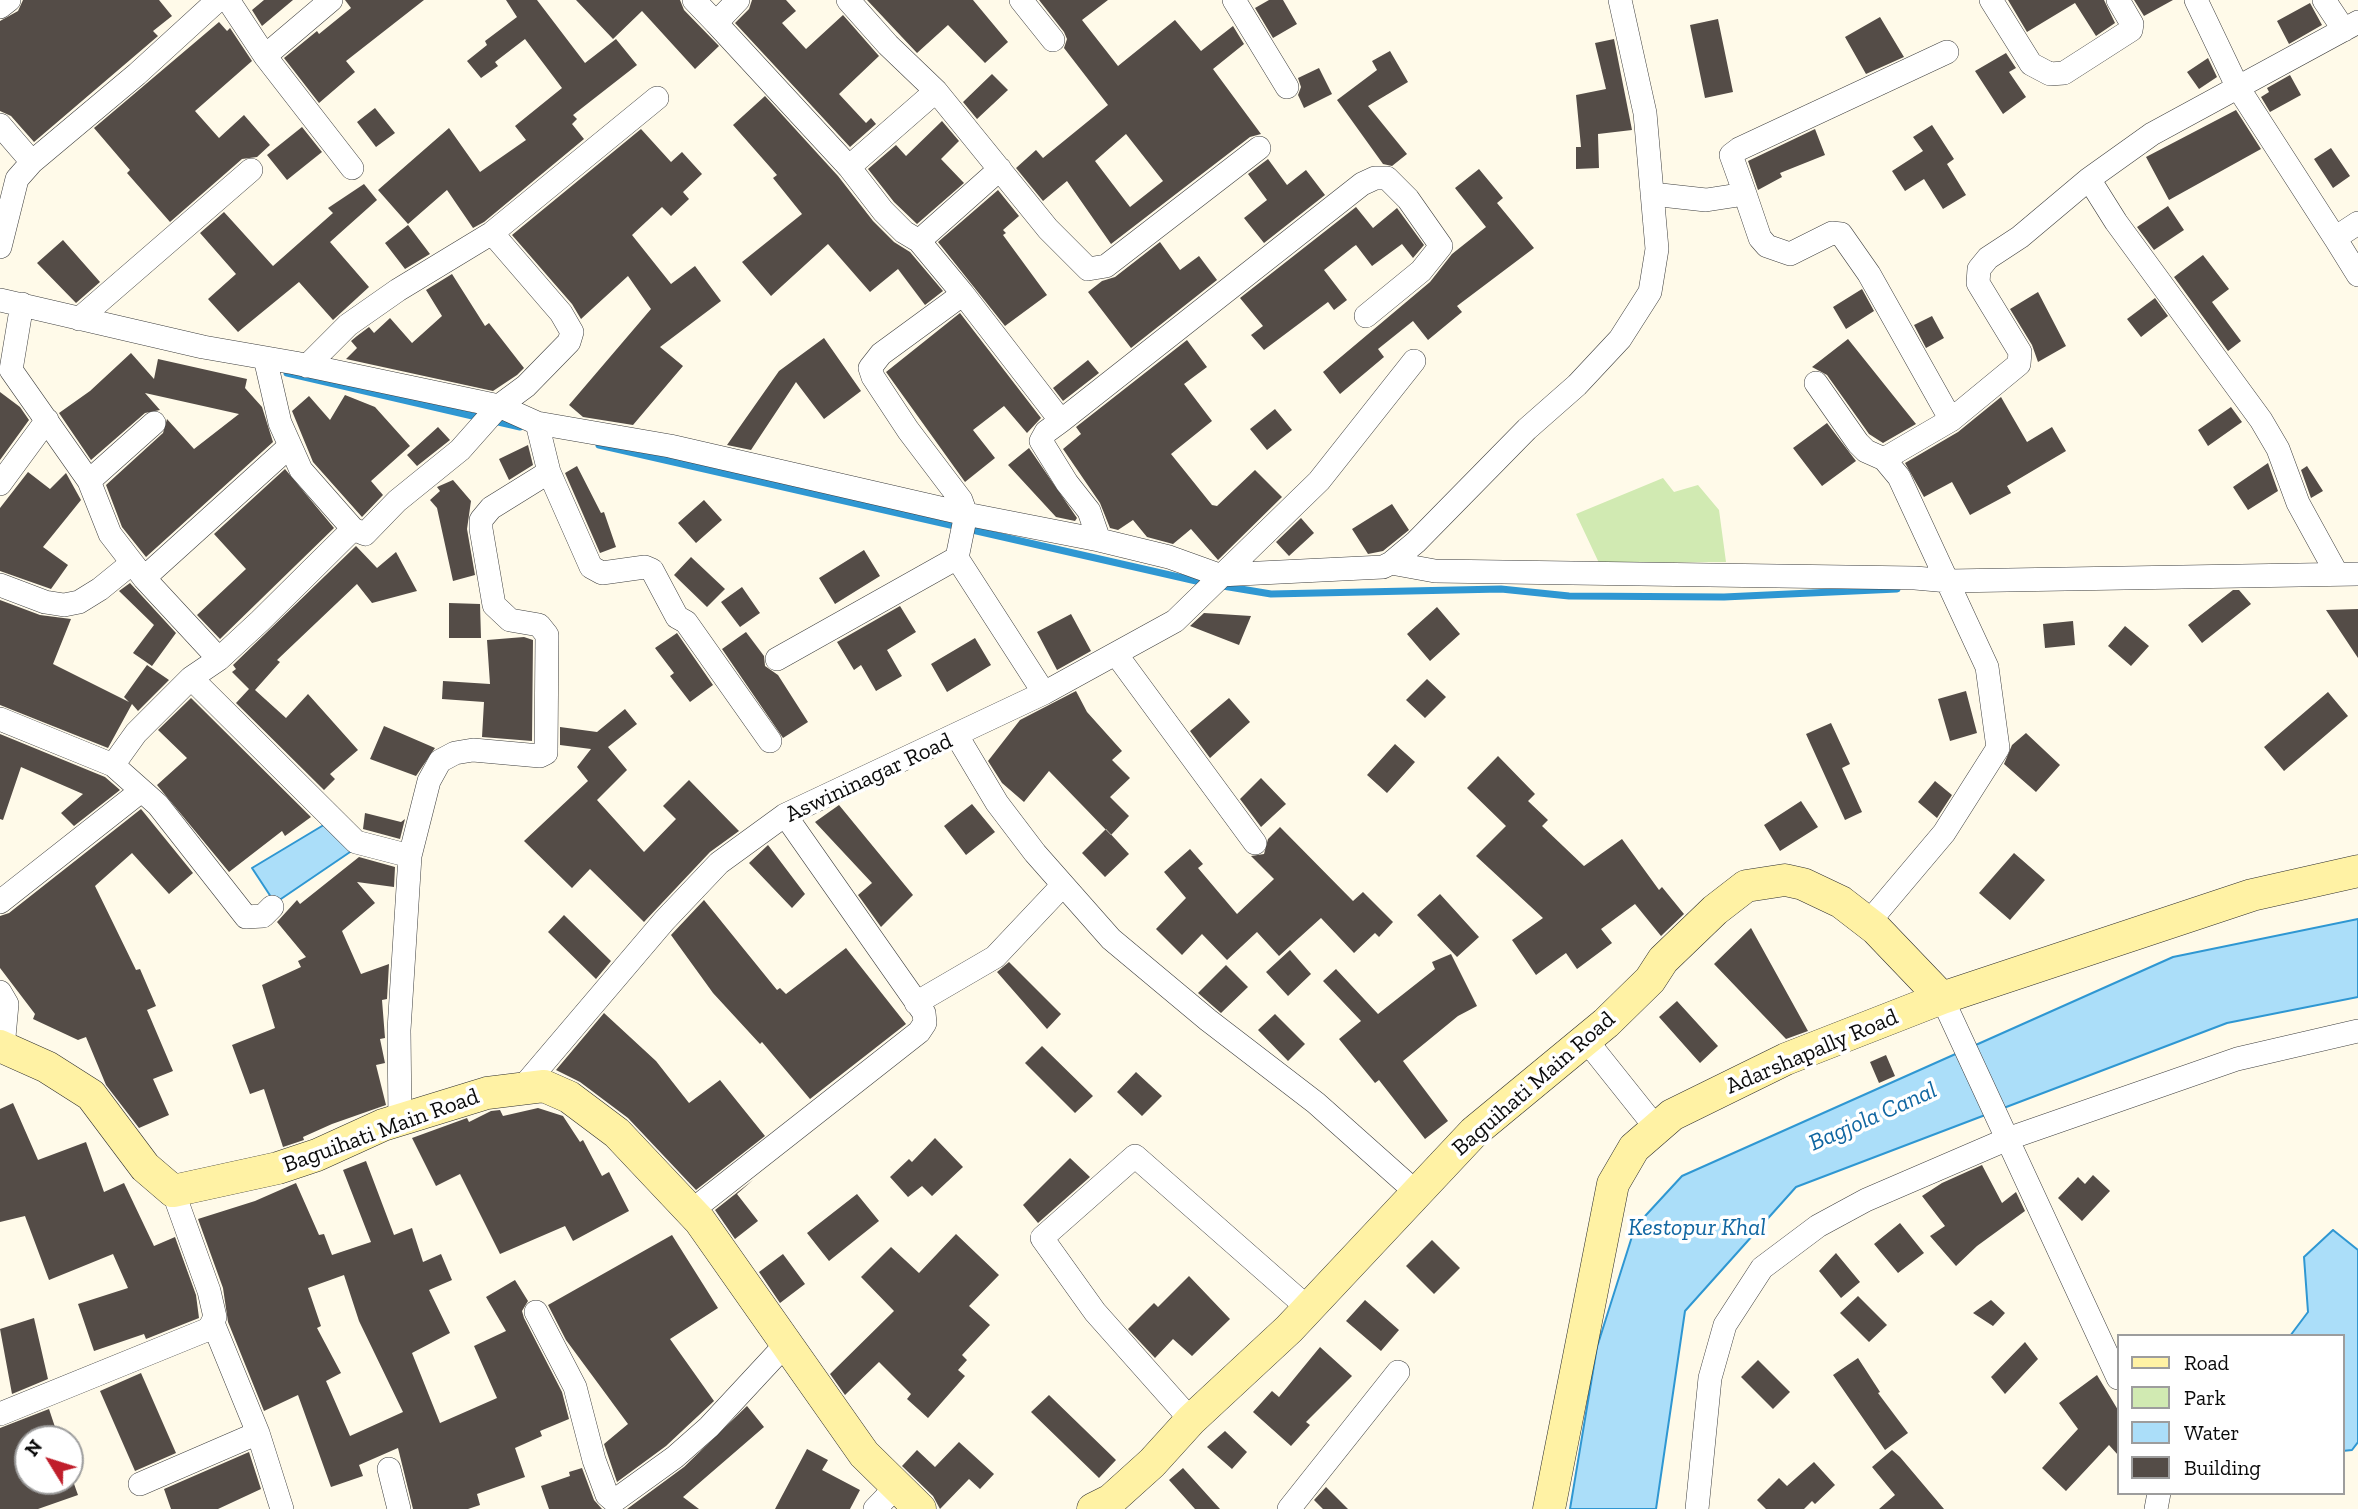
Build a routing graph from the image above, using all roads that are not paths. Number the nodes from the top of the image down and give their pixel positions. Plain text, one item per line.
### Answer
1 (9, 0) edge
2 (218, 0) edge
3 (228, 0) edge
4 (331, 0) edge
5 (694, 0) edge
6 (738, 0) edge
7 (848, 0) edge
8 (1021, 0) edge
9 (1234, 0) edge
10 (1620, 0) edge
11 (1991, 0) edge
12 (2118, 0) edge
13 (2196, 0) edge
14 (2324, 0) edge
15 (0, 8) edge
16 (716, 23) junction
17 (2351, 26) edge
18 (1053, 40) dead end
19 (1947, 52) dead end
20 (265, 56) junction
21 (2238, 86) junction
22 (1287, 87) dead end
23 (936, 91) junction
24 (657, 97) dead end
25 (0, 125) edge
26 (1259, 148) dead end
27 (32, 162) junction
28 (849, 167) junction
29 (352, 168) dead end
30 (1000, 169) junction
31 (251, 170) dead end
32 (2089, 179) junction
33 (1652, 194) junction
34 (1745, 194) junction
35 (2358, 223) edge
36 (492, 233) junction
37 (2335, 238) junction
38 (919, 241) junction
39 (0, 247) edge
40 (2358, 275) edge
41 (963, 294) junction
42 (15, 308) edge
43 (1366, 316) dead end
44 (79, 319) junction
45 (265, 358) junction
46 (1413, 361) dead end
47 (307, 366) junction
48 (1816, 383) dead end
49 (496, 410) junction
50 (1951, 419) junction
51 (47, 420) junction
52 (1061, 421) junction
53 (154, 423) dead end
54 (537, 423) junction
55 (290, 446) junction
56 (1884, 459) junction
57 (549, 472) junction
58 (89, 481) junction
59 (0, 484) edge
60 (353, 529) junction
61 (962, 532) junction
62 (1099, 540) junction
63 (1391, 563) junction
64 (138, 570) junction
65 (2348, 574) edge
66 (1213, 582) junction
67 (0, 585) edge
68 (1951, 587) junction
69 (1116, 654) junction
70 (219, 659) junction
71 (777, 659) dead end
72 (191, 678) junction
73 (1044, 693) junction
74 (0, 719) edge
75 (957, 736) junction
76 (770, 741) dead end
77 (113, 765) junction
78 (141, 791) junction
79 (785, 815) junction
80 (1255, 843) dead end
81 (410, 856) junction
82 (2358, 871) edge
83 (1062, 886) junction
84 (0, 902) edge
85 (272, 907) dead end
86 (1868, 923) junction
87 (0, 992) edge
88 (1942, 998) junction
89 (916, 1003) junction
90 (2358, 1031) edge
91 (1586, 1040) junction
92 (2, 1047) edge
93 (522, 1088) junction
94 (400, 1120) junction
95 (1657, 1129) junction
96 (2010, 1138) junction
97 (173, 1191) junction
98 (1417, 1193) junction
99 (690, 1212) junction
100 (1308, 1308) junction
101 (536, 1312) dead end
102 (213, 1323) junction
103 (787, 1343) junction
104 (1398, 1372) dead end
105 (2116, 1374) edge
106 (0, 1414) edge
107 (1191, 1419) junction
108 (258, 1433) junction
109 (389, 1469) dead end
110 (140, 1484) dead end
111 (897, 1486) junction
112 (282, 1509) edge
113 (399, 1509) edge
114 (875, 1509) edge
115 (920, 1509) edge
116 (1093, 1509) edge
117 (1289, 1509) edge
118 (1549, 1509) edge
119 (1697, 1509) edge

1 - 15 street
2 - 27 street
3 - 20 street
4 - 20 street
5 - 16 street
6 - 16 street
7 - 23 street
8 - 18 street
9 - 22 street
10 - 33 street
11 - 12 street
13 - 21 street
14 - 17 street
16 - 28 street
17 - 21 street
19 - 34 street
20 - 29 street
21 - 32 street
21 - 37 street
23 - 28 street
23 - 30 street
24 - 36 street
25 - 27 street
26 - 30 street
27 - 39 street
28 - 38 street
30 - 38 street
31 - 44 street
32 - 50 street
32 - 65 street
33 - 34 street
33 - 63 street
34 - 50 street
35 - 37 street
36 - 47 street
36 - 49 street
37 - 40 street
38 - 41 street
41 - 52 street
41 - 61 street
42 - 44 street
42 - 51 street
43 - 52 street
44 - 45 street
45 - 47 street
45 - 55 street
46 - 66 street, Aswininagar Road
47 - 49 street
48 - 56 street
49 - 54 street
49 - 60 street
50 - 56 street
51 - 58 street
51 - 59 street
52 - 62 street
53 - 58 street
54 - 57 street
54 - 61 street
55 - 60 street
55 - 64 street
56 - 68 street
57 - 76 street
57 - 81 street
58 - 64 street
60 - 70 street
61 - 62 street
61 - 71 street
61 - 73 street
62 - 66 street
63 - 66 street
63 - 68 street
64 - 67 street
64 - 70 street
65 - 68 street
66 - 69 street, Aswininagar Road
68 - 86 street
69 - 73 street, Aswininagar Road
69 - 80 street
70 - 72 street
72 - 77 street
72 - 81 street
73 - 75 street, Aswininagar Road
74 - 77 street
75 - 79 street, Aswininagar Road
75 - 83 street
77 - 78 street
78 - 84 street
78 - 85 street
79 - 89 street
79 - 93 street, Aswininagar Road
81 - 94 street
82 - 88 street, Adarshapally Road
83 - 89 street
83 - 98 street
86 - 88 street, Baguihati Main Road
86 - 91 street, Baguihati Main Road
87 - 92 street
88 - 95 street, Adarshapally Road
88 - 96 street
89 - 99 street
90 - 96 street
91 - 95 street
91 - 98 street, Baguihati Main Road
92 - 97 street
93 - 94 street, Baguihati Main Road
93 - 99 street, Baguihati Main Road
94 - 97 street, Baguihati Main Road
95 - 118 street, Adarshapally Road
96 - 105 street
96 - 119 street
97 - 102 street
98 - 100 street, Baguihati Main Road
99 - 103 street, Baguihati Main Road
100 - 107 street, Baguihati Main Road
100 - 107 street
101 - 103 street
102 - 106 street
102 - 108 street
103 - 111 street, Baguihati Main Road
104 - 117 street
107 - 116 street, Baguihati Main Road
108 - 110 street
108 - 112 street
109 - 113 street
111 - 114 street
111 - 115 street, Baguihati Main Road

